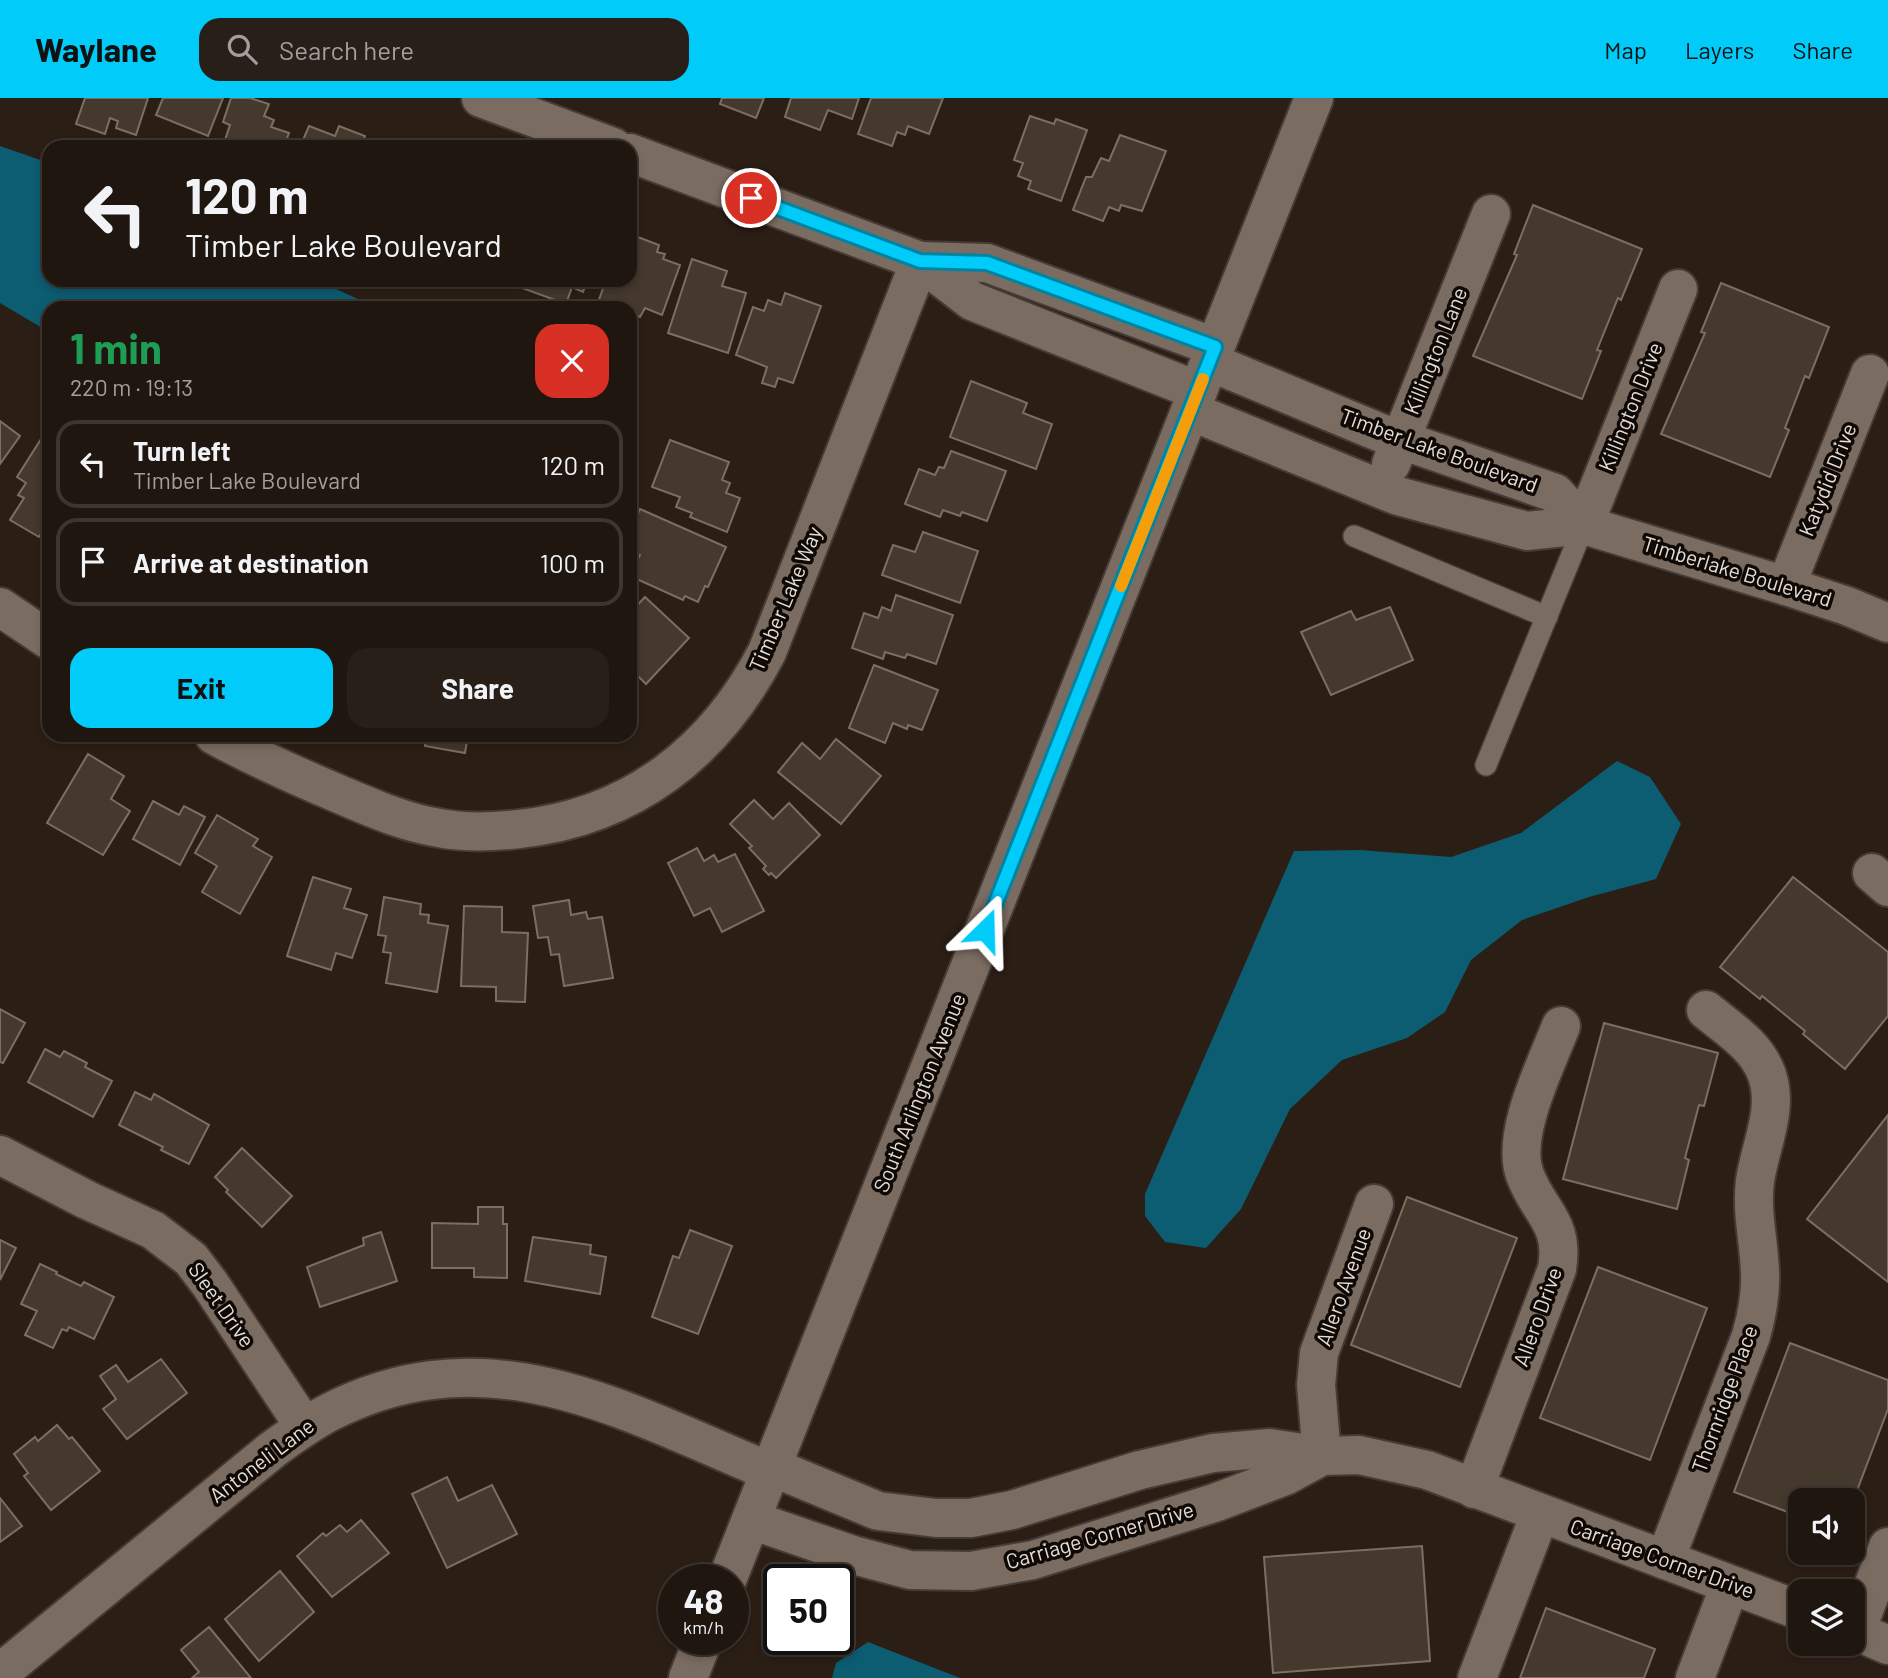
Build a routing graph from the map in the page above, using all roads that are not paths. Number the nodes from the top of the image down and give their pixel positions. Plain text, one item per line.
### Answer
1 (481, 98) edge
2 (1314, 98) edge
3 (594, 140) edge
4 (637, 156) edge
5 (1491, 214) dead end
6 (920, 261) junction
7 (1678, 289) dead end
8 (1870, 374) dead end
9 (1203, 378) junction
10 (1401, 439) junction
11 (1380, 489) junction
12 (1584, 525) junction
13 (1354, 536) dead end
14 (1786, 586) junction
15 (0, 607) edge
16 (1547, 617) junction
17 (1888, 623) edge
18 (42, 635) edge
19 (228, 742) edge
20 (1486, 765) dead end
21 (1706, 1010) dead end
22 (1561, 1026) dead end
23 (0, 1155) edge
24 (1374, 1203) dead end
25 (304, 1426) junction
26 (1317, 1455) junction
27 (772, 1469) junction
28 (1474, 1489) junction
29 (1539, 1514) junction
30 (751, 1520) junction
31 (1888, 1547) edge
32 (1665, 1560) junction
33 (733, 1564) edge
34 (1730, 1585) junction
35 (1788, 1606) edge
36 (1866, 1636) edge
37 (697, 1655) edge
38 (0, 1672) edge
39 (688, 1678) edge
40 (1477, 1678) edge
41 (1695, 1678) edge

1 - 3 street
2 - 9 street, South Arlington Avenue
4 - 6 street, Timber Lake Boulevard
5 - 10 street, Killington Lane
6 - 9 street, Timber Lake Boulevard
6 - 19 street, Timber Lake Way
7 - 12 street, Killington Drive
8 - 14 street, Katydid Drive
9 - 10 street, Timber Lake Boulevard
9 - 11 street, Timber Lake Boulevard
9 - 27 street, South Arlington Avenue
10 - 11 street, Killington Lane
10 - 12 street, Timber Lake Boulevard
11 - 12 street, Timber Lake Boulevard
12 - 14 street, Timberlake Boulevard
12 - 16 lane
13 - 16 lane
14 - 17 street, Timberlake Boulevard
15 - 18 street
16 - 20 lane
21 - 32 street, Thornridge Place
22 - 28 street, Allero Drive
23 - 25 street, Sleet Drive
24 - 26 street, Allero Avenue
25 - 27 street, Antoneli Lane
25 - 38 street, Antoneli Lane
26 - 27 street, Carriage Corner Drive
26 - 28 street, Carriage Corner Drive
26 - 30 street, Carriage Corner Drive
27 - 30 street, South Arlington Avenue
28 - 29 street, Carriage Corner Drive
29 - 32 street, Carriage Corner Drive
29 - 40 street
30 - 33 street, South Arlington Avenue
31 - 36 street
32 - 34 street, Carriage Corner Drive
34 - 35 street, Carriage Corner Drive
34 - 41 street
37 - 39 street

